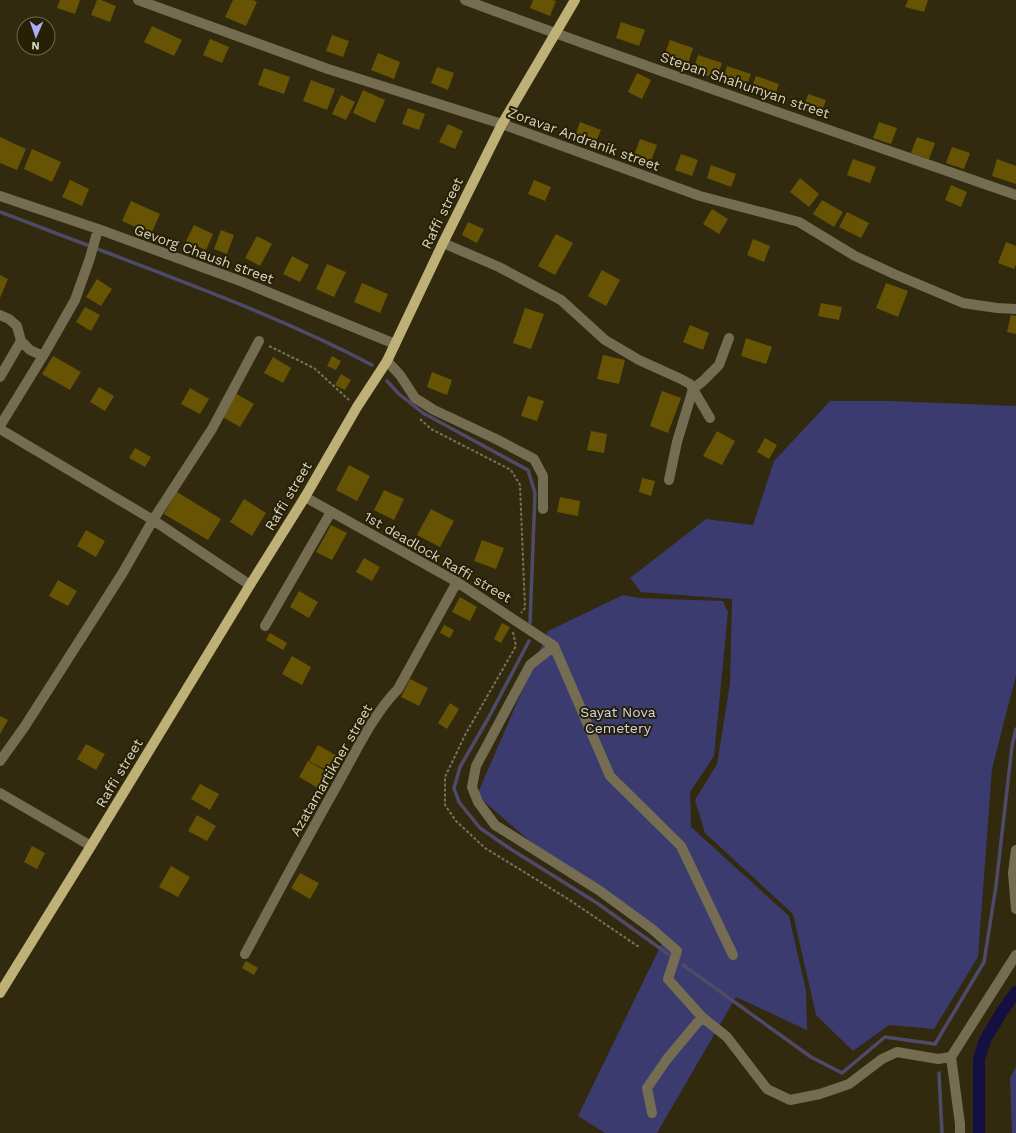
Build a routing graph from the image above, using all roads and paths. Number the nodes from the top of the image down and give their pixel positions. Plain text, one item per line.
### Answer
1 (138, 0) edge
2 (465, 0) edge
3 (575, 0) edge
4 (555, 34) junction
5 (502, 124) junction
6 (1016, 195) edge
7 (0, 196) edge
8 (98, 229) junction
9 (443, 243) junction
10 (1016, 309) edge
11 (0, 315) edge
12 (729, 338) dead end
13 (21, 341) junction
14 (259, 341) joint
15 (395, 344) junction
16 (43, 356) junction
17 (387, 361) junction
18 (0, 377) edge
19 (693, 389) junction
20 (357, 408) junction
21 (710, 418) dead end
22 (420, 419) dead end
23 (0, 428) edge
24 (669, 480) dead end
25 (305, 497) junction
26 (543, 509) dead end
27 (331, 512) junction
28 (153, 520) junction
29 (458, 582) junction
30 (250, 585) junction
31 (516, 620) junction
32 (265, 626) dead end
33 (554, 646) junction
34 (0, 762) edge
35 (0, 793) edge
36 (92, 846) junction
37 (1016, 850) edge
38 (1016, 909) edge
39 (639, 947) dead end
40 (246, 954) dead end
41 (733, 955) dead end
42 (1016, 955) edge
43 (0, 993) edge
44 (702, 1017) junction
45 (952, 1057) junction
46 (652, 1113) dead end
47 (960, 1133) edge

1 - 5 street, Zoravar Andranik street
2 - 4 street, Stepan Shahumyan street
3 - 4 main road, Raffi street
4 - 5 main road, Raffi street
4 - 6 street, Stepan Shahumyan street
5 - 9 main road, Raffi street
5 - 10 street, Zoravar Andranik street
7 - 8 street, Gevorg Chaush street
8 - 15 street, Gevorg Chaush street
8 - 16 street
9 - 15 main road, Raffi street
9 - 19 street
11 - 13 street
12 - 19 street
13 - 16 street
13 - 18 street
14 - 20 path
14 - 28 street
15 - 17 main road, Raffi street
16 - 23 street
17 - 20 main road, Raffi street
17 - 26 street
19 - 21 street
19 - 24 street
20 - 25 main road, Raffi street
22 - 31 path
23 - 28 street
25 - 27 street, 1st deadlock Raffi street
25 - 30 main road, Raffi street
27 - 29 street, 1st deadlock Raffi street
27 - 32 street
28 - 30 street
28 - 34 street
29 - 31 street, 1st deadlock Raffi street
29 - 40 street, Azatamartikner street
30 - 36 main road, Raffi street
31 - 33 street, 1st deadlock Raffi street
31 - 39 path
33 - 41 street
33 - 44 street
35 - 36 street
36 - 43 main road, Raffi street
37 - 38 street
42 - 45 street
44 - 45 street
44 - 46 street
45 - 47 street

